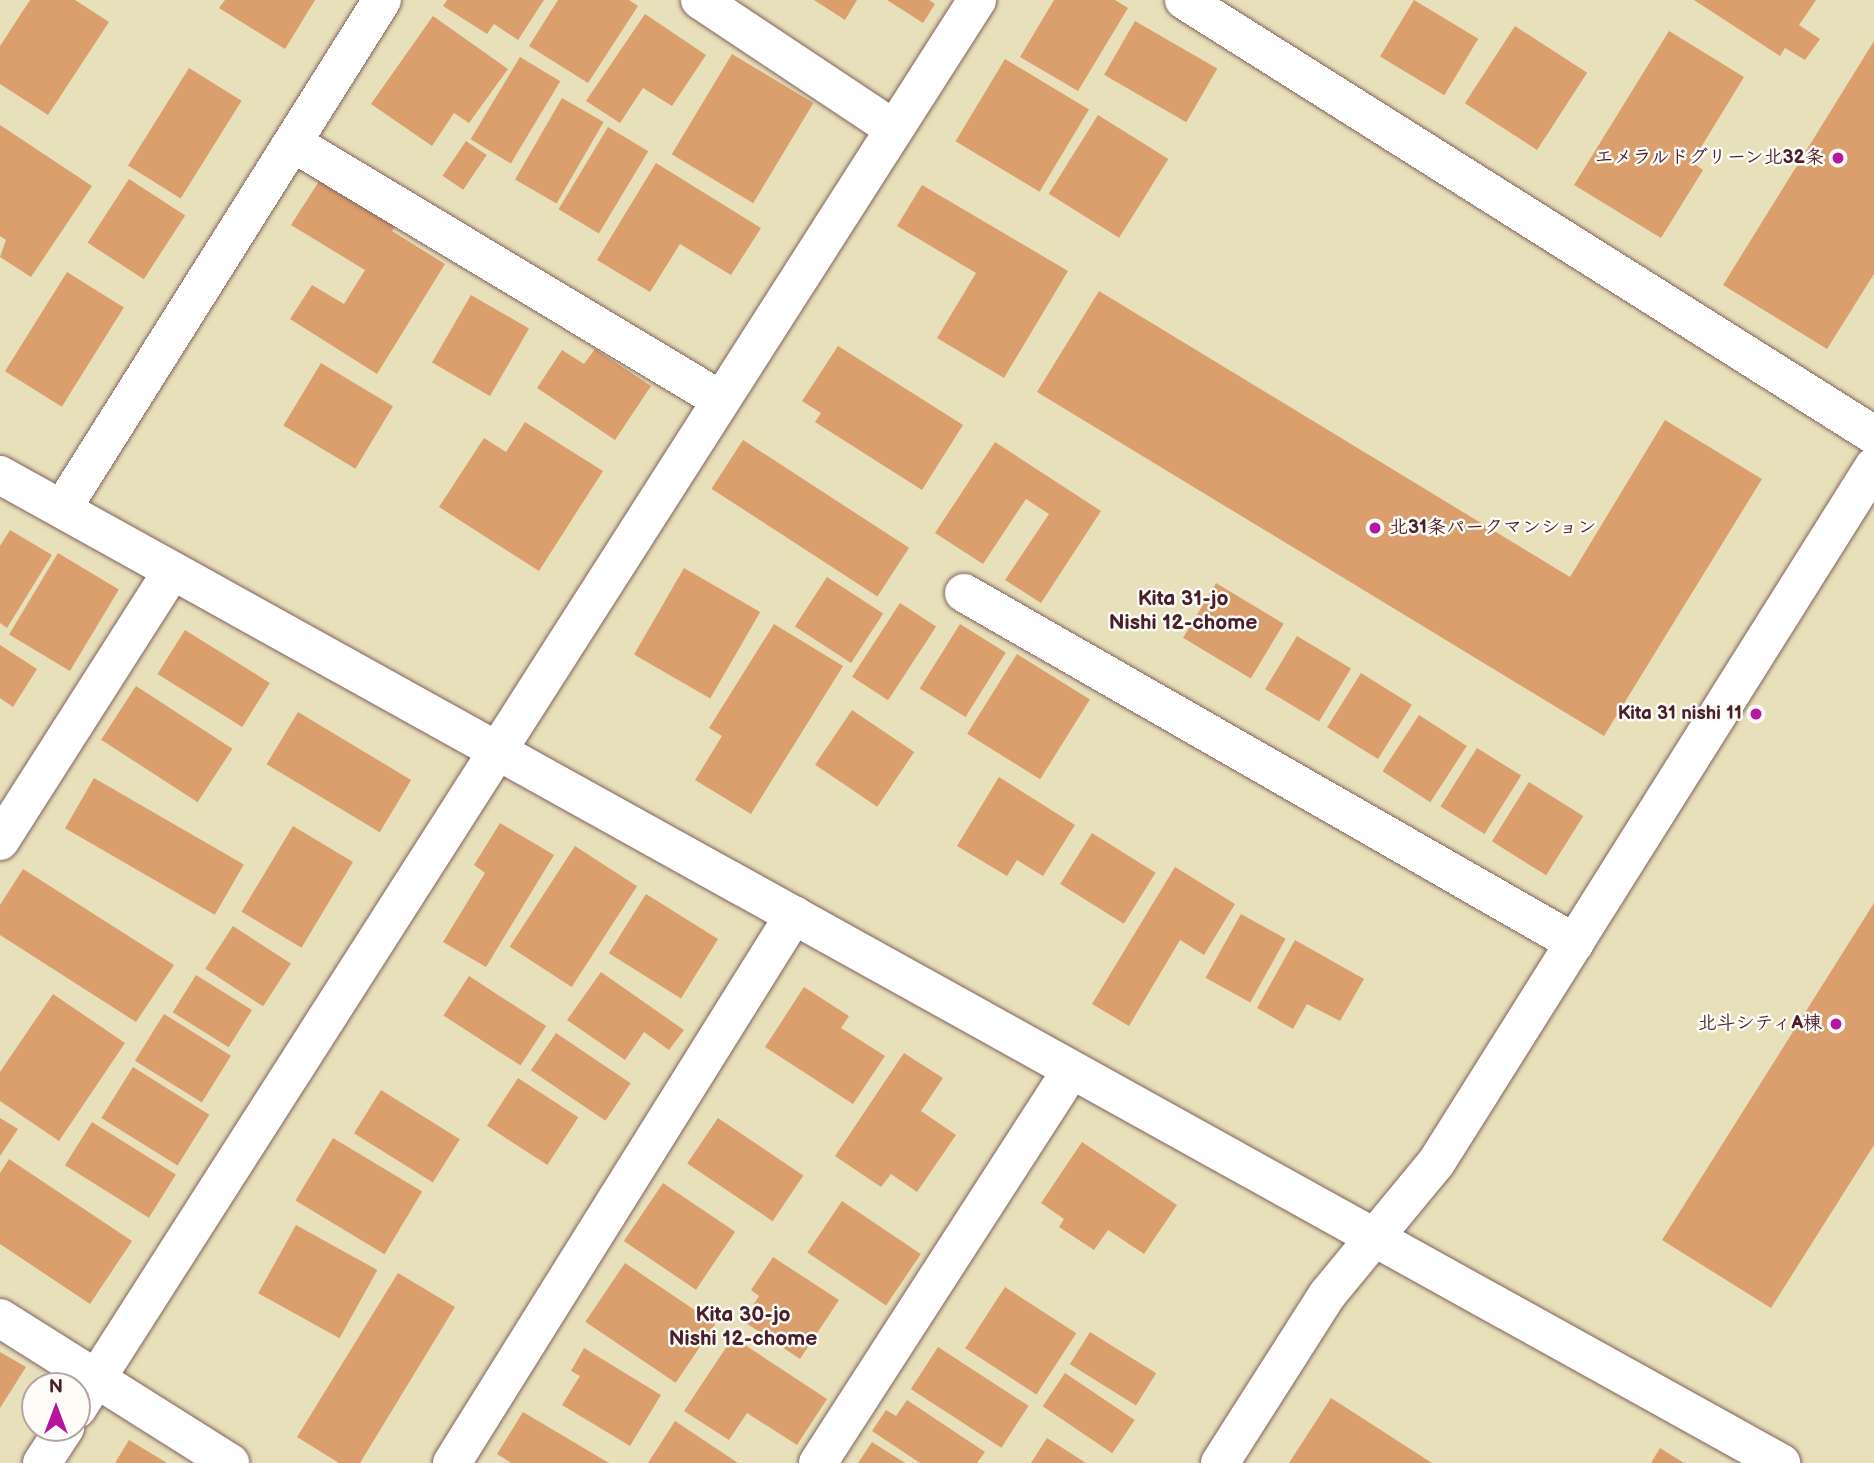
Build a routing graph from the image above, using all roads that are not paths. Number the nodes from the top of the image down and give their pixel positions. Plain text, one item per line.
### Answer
1 (382, 0) edge
2 (700, 0) edge
3 (977, 0) edge
4 (1184, 0) edge
5 (894, 129) junction
6 (293, 143) junction
7 (721, 400) junction
8 (1874, 435) edge
9 (1874, 466) edge
10 (0, 475) edge
11 (62, 509) junction
12 (172, 571) junction
13 (964, 593) dead end
14 (498, 750) junction
15 (0, 841) edge
16 (794, 915) junction
17 (1575, 943) junction
18 (1071, 1070) junction
19 (1374, 1240) junction
20 (0, 1318) edge
21 (62, 1372) edge
22 (91, 1388) edge
23 (91, 1396) edge
24 (56, 1442) edge
25 (42, 1463) edge
26 (230, 1463) edge
27 (452, 1463) edge
28 (818, 1463) edge
29 (1220, 1463) edge
30 (1781, 1463) edge

1 - 6 street
2 - 5 street
3 - 5 street
4 - 8 street
5 - 7 street
6 - 7 street
6 - 11 street
7 - 14 street
9 - 17 street
10 - 11 street
11 - 12 street
12 - 14 street
12 - 15 street
13 - 17 street
14 - 16 street
14 - 22 street
16 - 18 street
16 - 27 street
17 - 19 street
18 - 19 street
18 - 28 street
19 - 29 street
19 - 30 street
20 - 21 street
23 - 26 street
24 - 25 street

